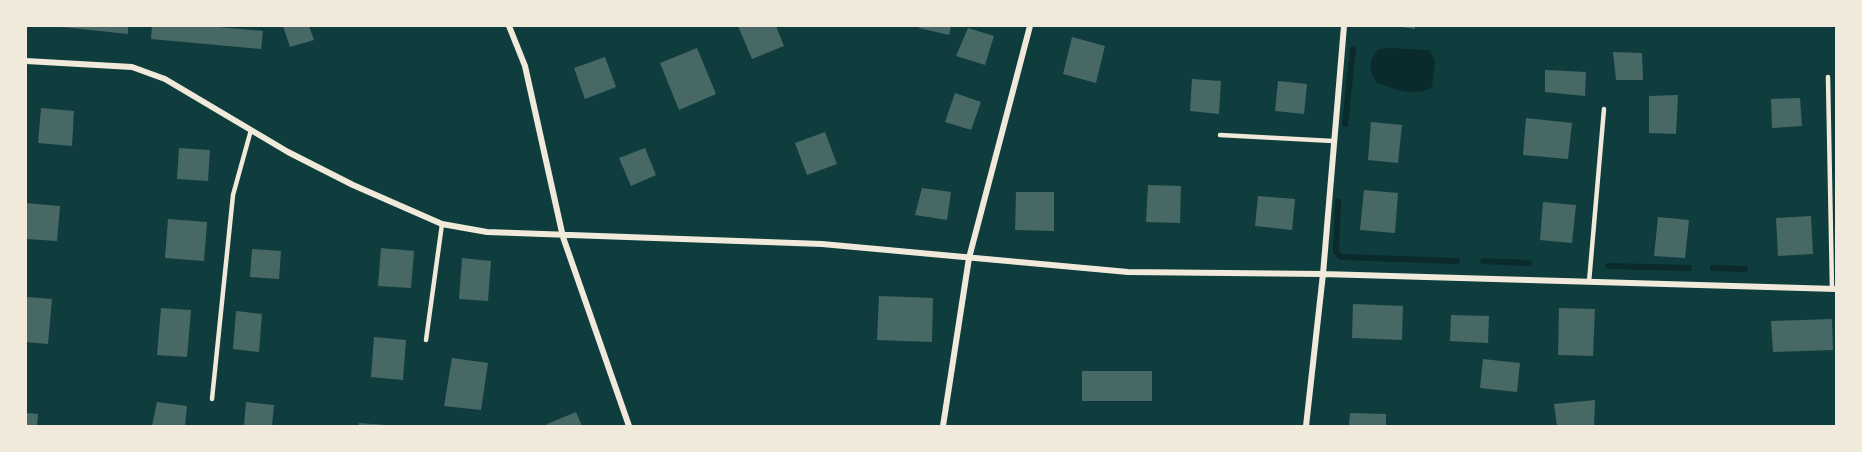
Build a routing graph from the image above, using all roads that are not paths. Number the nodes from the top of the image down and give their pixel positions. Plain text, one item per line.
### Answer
1 (509, 26) edge
2 (1030, 26) edge
3 (1344, 26) edge
4 (26, 61) edge
5 (1828, 77) dead end
6 (1604, 109) dead end
7 (251, 130) junction
8 (1220, 135) dead end
9 (1333, 141) junction
10 (442, 224) junction
11 (562, 237) junction
12 (969, 258) junction
13 (1323, 274) junction
14 (1589, 282) junction
15 (1834, 289) edge
16 (426, 340) dead end
17 (212, 399) dead end
18 (629, 426) edge
19 (943, 426) edge
20 (1306, 426) edge

1 - 11 street
2 - 12 street
3 - 9 street
4 - 7 street
5 - 15 lane
6 - 14 lane
7 - 10 street
7 - 17 lane
8 - 9 lane
9 - 13 street
10 - 11 street
10 - 16 lane
11 - 12 street
11 - 18 street
12 - 13 street
12 - 19 street
13 - 14 street
13 - 20 street
14 - 15 street

